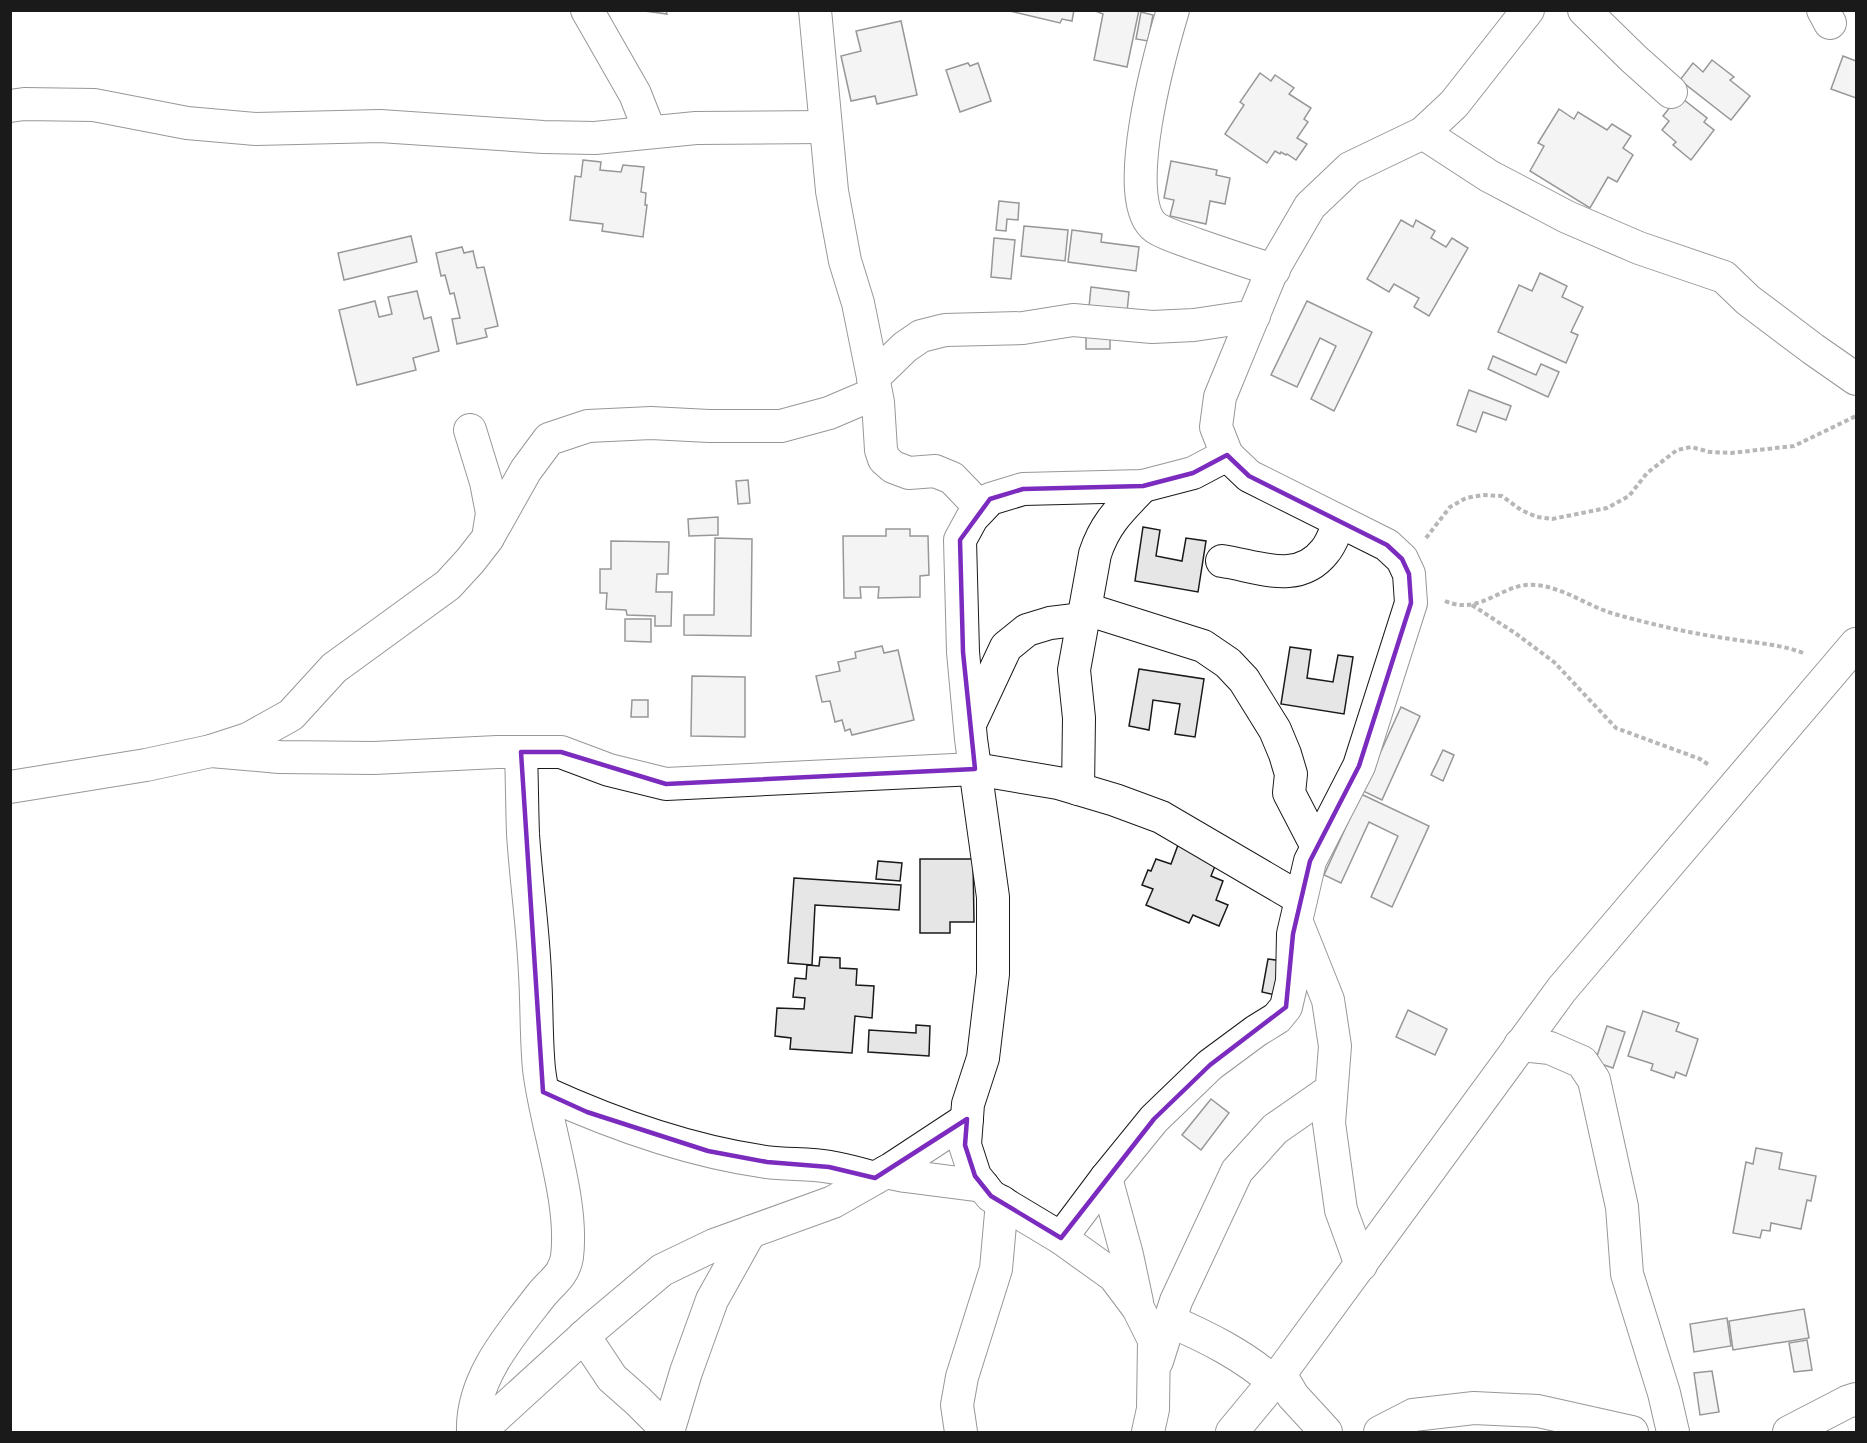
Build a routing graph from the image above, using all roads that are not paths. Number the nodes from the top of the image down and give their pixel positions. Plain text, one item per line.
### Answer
1 (587, 10) edge
2 (814, 10) edge
3 (1173, 10) edge
4 (1584, 10) edge
5 (1520, 15) edge
6 (1671, 92) dead end
7 (10, 106) edge
8 (825, 127) junction
9 (650, 132) junction
10 (1424, 133) junction
11 (1274, 270) junction
12 (1254, 316) junction
13 (1857, 379) edge
14 (874, 385) junction
15 (470, 430) dead end
16 (1227, 455) junction
17 (1143, 486) junction
18 (981, 508) junction
19 (1340, 522) junction
20 (488, 538) junction
21 (1222, 561) dead end
22 (1084, 614) junction
23 (1847, 656) edge
24 (970, 725) junction
25 (211, 751) junction
26 (521, 752) junction
27 (975, 769) junction
28 (10, 787) edge
29 (1078, 789) junction
30 (1317, 847) junction
31 (1299, 909) junction
32 (1520, 1045) junction
33 (1331, 1090) junction
34 (543, 1092) junction
35 (968, 1119) junction
36 (880, 1175) junction
37 (1106, 1178) junction
38 (992, 1194) junction
39 (750, 1232) junction
40 (1061, 1238) junction
41 (1361, 1264) junction
42 (1138, 1308) junction
43 (1170, 1321) junction
44 (584, 1336) junction
45 (1154, 1371) junction
46 (1277, 1378) junction
47 (1857, 1399) edge
48 (480, 1431) edge
49 (668, 1432) edge
50 (961, 1432) edge
51 (1148, 1432) edge
52 (1232, 1432) edge
53 (1326, 1432) edge
54 (1380, 1432) edge
55 (1632, 1432) edge
56 (1672, 1432) edge
57 (1789, 1432) edge

1 - 9 street
2 - 8 street
3 - 11 street
4 - 6 street
5 - 10 street
7 - 9 street
8 - 9 street
8 - 14 street
10 - 11 street
10 - 13 street
11 - 12 street
12 - 14 street
12 - 16 street
14 - 18 street
14 - 20 street
15 - 20 street
16 - 17 street
16 - 19 street
17 - 18 street
17 - 22 street
18 - 24 street
19 - 21 street
19 - 30 street
20 - 25 street
22 - 24 street
22 - 29 street
22 - 30 street
23 - 32 street
24 - 27 street
25 - 26 street
25 - 28 street
26 - 27 street
26 - 34 street
27 - 29 street
27 - 35 street
29 - 31 street
30 - 31 street
31 - 33 street
31 - 37 street
32 - 41 street
32 - 56 street
33 - 41 street
33 - 43 street
34 - 36 street
34 - 48 street
35 - 36 street
35 - 38 street
36 - 38 street
36 - 39 street
37 - 40 street
37 - 42 street
38 - 40 street
38 - 50 street
39 - 44 street
39 - 49 street
40 - 42 street
41 - 46 street
42 - 45 street
43 - 45 street
43 - 46 street
44 - 48 street
44 - 49 street
45 - 51 street
46 - 52 street
46 - 53 street
47 - 57 street
54 - 55 street

